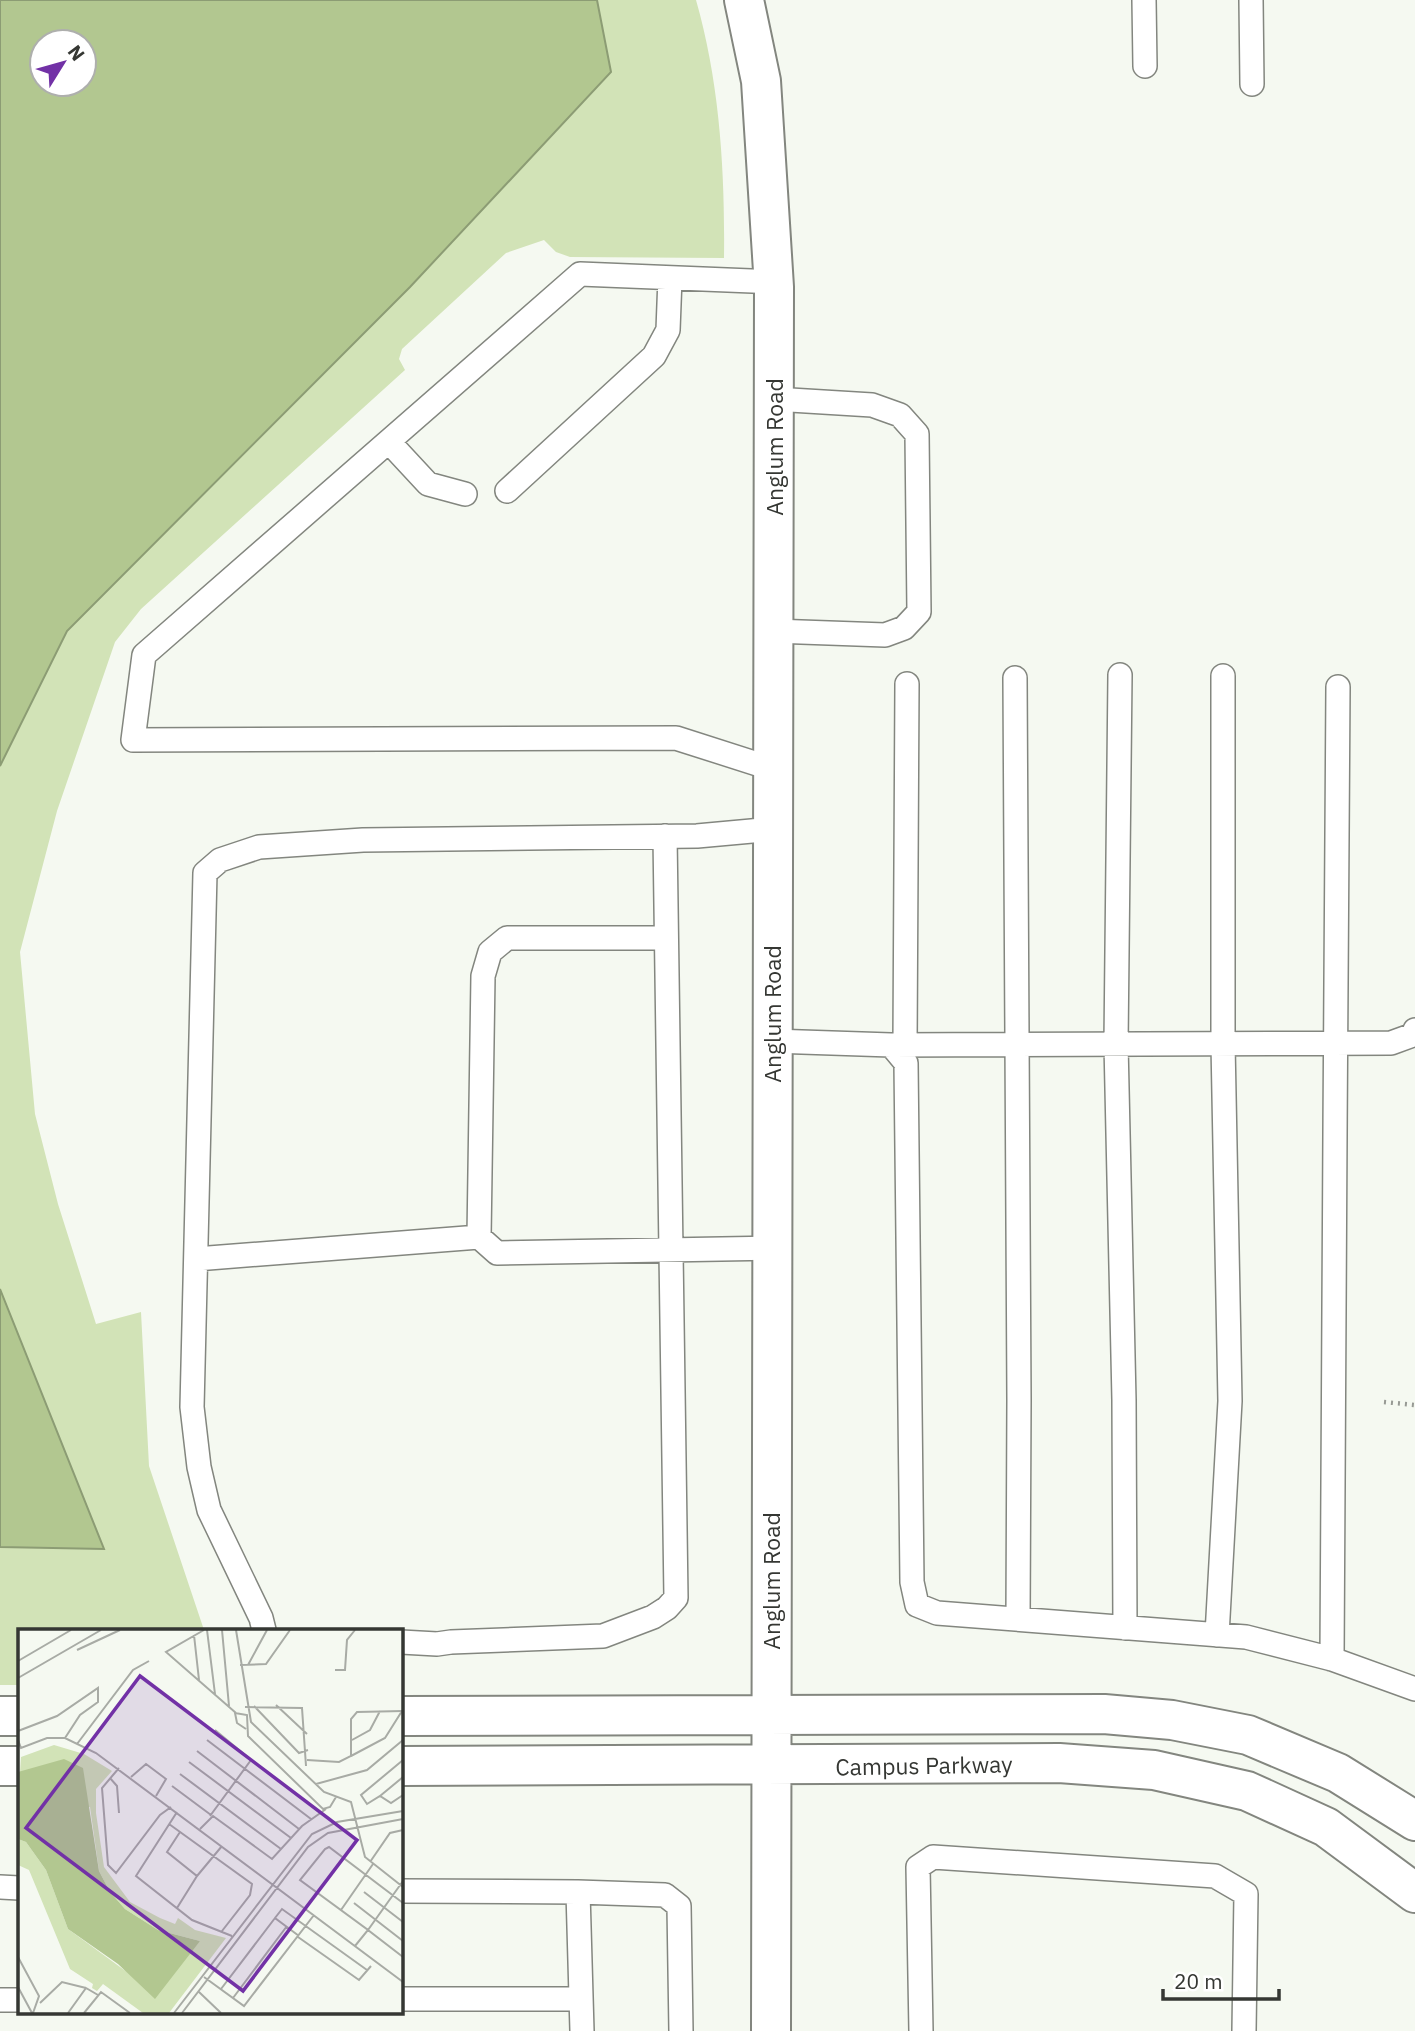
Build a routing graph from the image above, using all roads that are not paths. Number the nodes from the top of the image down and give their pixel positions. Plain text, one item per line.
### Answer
1 (744, 0) edge
2 (1144, 0) edge
3 (1251, 0) edge
4 (1145, 66) dead end
5 (1252, 85) dead end
6 (670, 278) junction
7 (774, 282) junction
8 (774, 399) junction
9 (388, 442) junction
10 (507, 491) dead end
11 (465, 494) dead end
12 (773, 631) junction
13 (1120, 675) dead end
14 (1223, 676) dead end
15 (1015, 678) dead end
16 (907, 684) dead end
17 (1338, 687) dead end
18 (773, 769) junction
19 (773, 830) junction
20 (665, 836) junction
21 (666, 938) junction
22 (1415, 1030) edge
23 (772, 1041) junction
24 (1337, 1043) junction
25 (1116, 1044) junction
26 (1223, 1044) junction
27 (898, 1045) junction
28 (1018, 1045) junction
29 (479, 1237) junction
30 (771, 1248) junction
31 (670, 1250) junction
32 (196, 1259) junction
33 (1018, 1619) junction
34 (1125, 1628) junction
35 (264, 1629) edge
36 (1217, 1635) junction
37 (402, 1642) edge
38 (1332, 1659) junction
39 (1415, 1689) edge
40 (0, 1716) edge
41 (18, 1716) edge
42 (402, 1716) edge
43 (770, 1716) junction
44 (0, 1766) edge
45 (18, 1766) edge
46 (402, 1766) edge
47 (770, 1766) junction
48 (1415, 1821) edge
49 (0, 1887) edge
50 (18, 1888) edge
51 (402, 1891) edge
52 (578, 1892) junction
53 (1415, 1892) edge
54 (402, 1999) edge
55 (581, 1999) junction
56 (0, 2000) edge
57 (18, 2000) edge
58 (582, 2031) edge
59 (681, 2031) edge
60 (771, 2031) edge
61 (920, 2031) edge
62 (1244, 2031) edge

1 - 7 street, Anglum Road
2 - 4 lane
3 - 5 lane
6 - 7 lane
6 - 9 lane
6 - 10 lane
7 - 8 street, Anglum Road
8 - 12 street, Anglum Road
8 - 12 lane
9 - 11 lane
9 - 18 lane
12 - 18 street, Anglum Road
13 - 25 lane
14 - 26 lane
15 - 28 lane
16 - 27 lane
17 - 24 lane
18 - 19 street, Anglum Road
19 - 20 lane
19 - 23 street, Anglum Road
20 - 21 lane
20 - 32 lane
21 - 29 lane
21 - 31 lane
22 - 24 lane
23 - 27 lane
23 - 30 street, Anglum Road
24 - 26 lane
24 - 38 lane
25 - 26 lane
25 - 28 lane
25 - 34 lane
26 - 36 lane
27 - 28 lane
27 - 33 lane
28 - 33 lane
29 - 31 lane
29 - 32 lane
30 - 31 lane
30 - 43 street, Anglum Road
31 - 37 lane
32 - 35 lane
33 - 34 lane
34 - 36 lane
36 - 38 lane
38 - 39 lane
40 - 41 street
42 - 43 street
43 - 47 street, Anglum Road
43 - 48 street
44 - 45 street
46 - 47 street, Campus Parkway
47 - 53 street, Campus Parkway
47 - 60 street, Anglum Road
49 - 50 lane
51 - 52 lane
52 - 55 lane
52 - 59 lane
54 - 55 lane
55 - 58 lane
56 - 57 lane
61 - 62 lane

